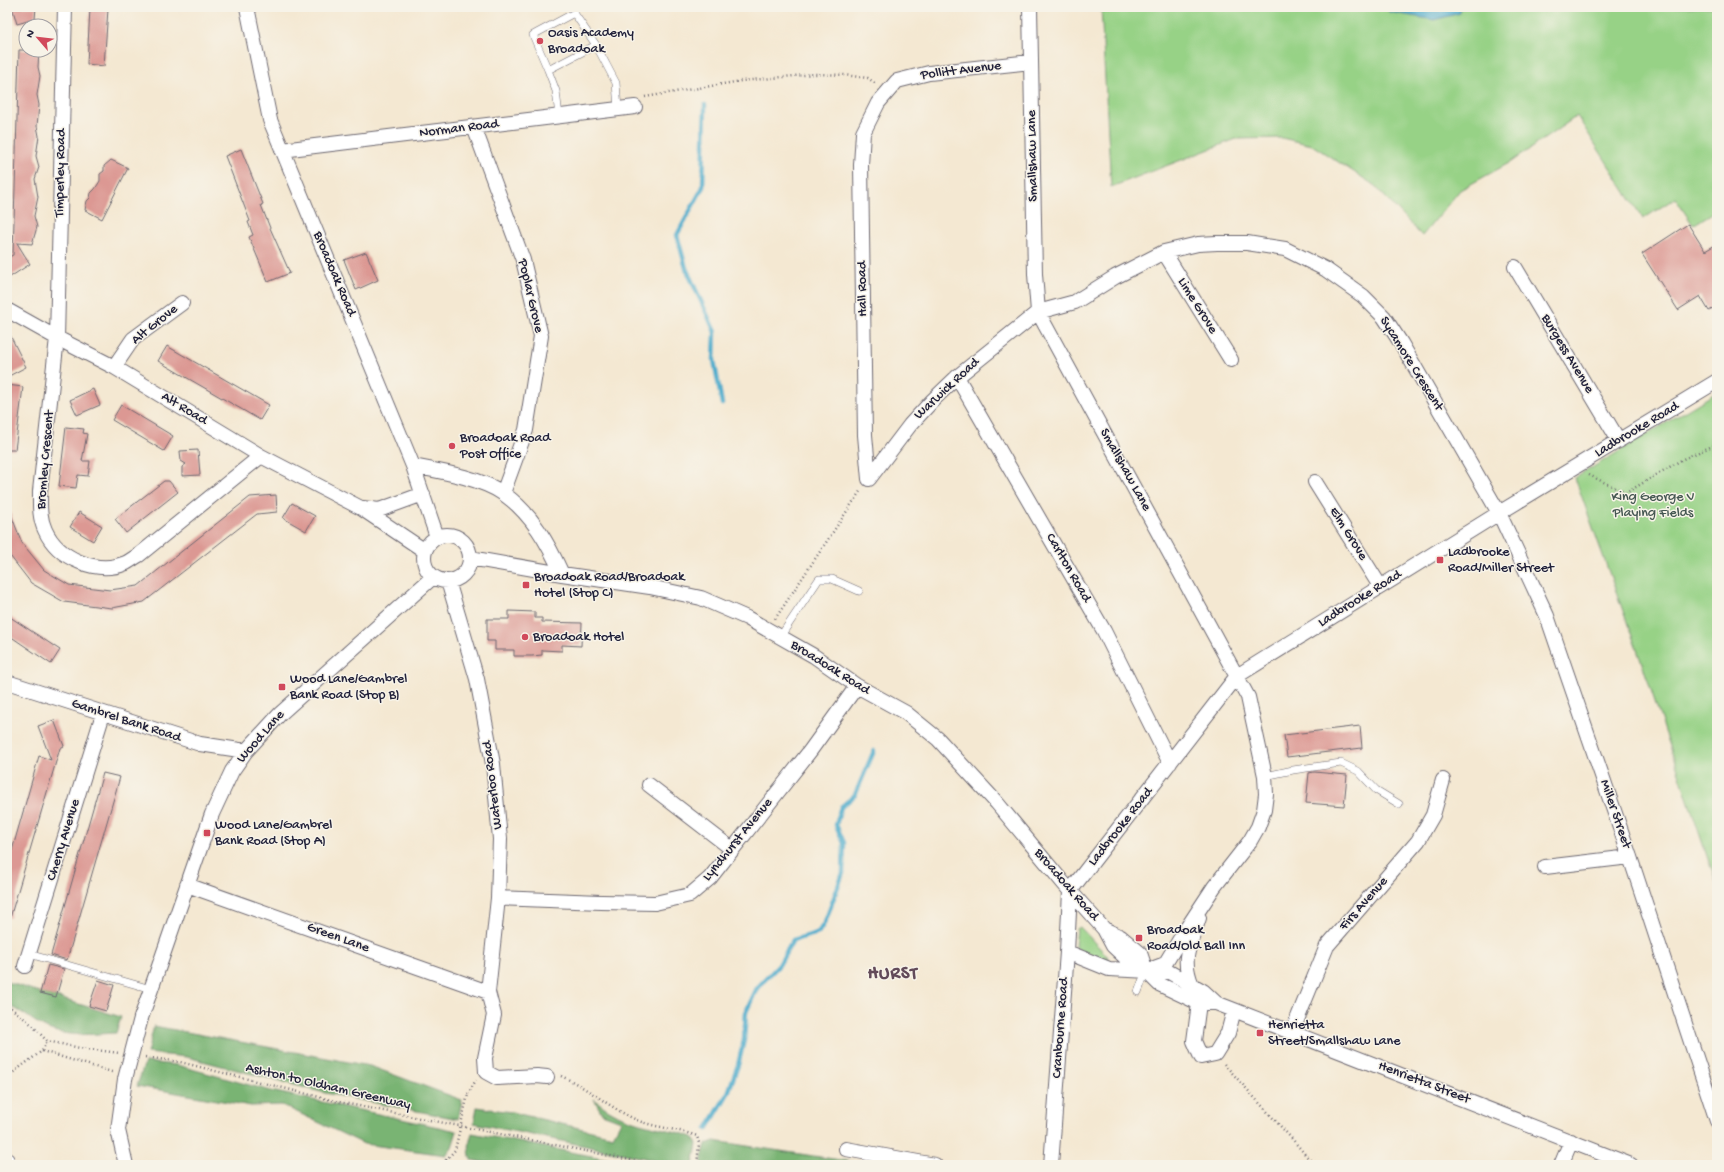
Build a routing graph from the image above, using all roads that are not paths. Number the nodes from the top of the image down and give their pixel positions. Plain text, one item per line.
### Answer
1 (65, 7) edge
2 (247, 7) edge
3 (1030, 7) edge
4 (596, 45) junction
5 (1031, 62) junction
6 (548, 70) junction
7 (878, 103) joint
8 (635, 107) road end
9 (618, 109) junction
10 (559, 116) junction
11 (474, 127) junction
12 (282, 150) junction
13 (1164, 252) junction
14 (1515, 267) dead end
15 (182, 302) dead end
16 (7, 310) edge
17 (1038, 312) junction
18 (57, 338) junction
19 (1230, 360) dead end
20 (114, 367) junction
21 (957, 377) junction
22 (1717, 381) edge
23 (1618, 441) junction
24 (261, 456) junction
25 (414, 466) junction
26 (869, 479) joint
27 (1315, 482) dead end
28 (503, 493) junction
29 (423, 494) junction
30 (361, 508) junction
31 (1499, 513) junction
32 (437, 537) junction
33 (424, 551) junction
34 (470, 558) junction
35 (562, 574) junction
36 (433, 577) junction
37 (448, 581) junction
38 (1380, 586) junction
39 (859, 591) dead end
40 (780, 636) junction
41 (1237, 676) junction
42 (7, 682) edge
43 (857, 686) junction
44 (102, 714) junction
45 (246, 751) junction
46 (1170, 763) junction
47 (1264, 776) junction
48 (1443, 780) dead end
49 (649, 785) dead end
50 (1399, 804) dead end
51 (732, 849) junction
52 (1630, 857) junction
53 (1545, 868) dead end
54 (187, 885) junction
55 (1070, 891) junction
56 (498, 898) junction
57 (1203, 904) junction
58 (1067, 952) junction
59 (27, 960) joint
60 (1146, 971) junction
61 (151, 989) junction
62 (1189, 991) junction
63 (488, 992) junction
64 (1138, 992) dead end
65 (1199, 1003) junction
66 (1216, 1003) junction
67 (1234, 1010) junction
68 (1292, 1032) junction
69 (547, 1077) road end
70 (1717, 1121) edge
71 (1571, 1141) junction
72 (846, 1149) dead end
73 (7, 1160) edge
74 (9, 1165) edge
75 (126, 1165) edge
76 (935, 1165) edge
77 (1051, 1165) edge
78 (1561, 1165) edge
79 (1631, 1165) edge

1 - 18 street, Timperley Road
2 - 12 street, Broadoak Road
3 - 5 street, Smallshaw Lane
4 - 6 lane
4 - 6 lane
4 - 9 lane
5 - 7 street, Pollitt Avenue
5 - 17 street, Smallshaw Lane
6 - 10 lane
7 - 26 street, Hall Road
8 - 9 street, Norman Road
9 - 10 street, Norman Road
10 - 11 street, Norman Road
11 - 12 street, Norman Road
11 - 28 street, Poplar Grove
12 - 25 street, Broadoak Road
13 - 17 street, Sycamore Crescent
13 - 19 street, Lime Grove
13 - 31 street, Sycamore Crescent
14 - 23 street, Burgess Avenue
15 - 20 street, Alt Grove
16 - 18 street, Alt Road
17 - 21 street, Warwick Road
17 - 41 street, Smallshaw Lane
18 - 20 street, Alt Road
18 - 24 street, Bromley Crescent
20 - 24 street, Alt Road
21 - 26 street, Warwick Road
21 - 46 street, Carlton Road
22 - 23 street, Ladbrooke Road
23 - 31 street, Ladbrooke Road
24 - 30 street, Alt Road
25 - 28 street
25 - 29 street, Broadoak Road
27 - 38 street, Elm Grove
28 - 35 street
29 - 30 street, Alt Road
29 - 32 street, Broadoak Road
30 - 33 street, Alt Road
31 - 38 street, Ladbrooke Road
31 - 52 street, Miller Street
32 - 33 street
32 - 34 street
33 - 36 street
34 - 35 street, Broadoak Road
34 - 37 street
35 - 40 street, Broadoak Road
36 - 37 street
36 - 45 street, Wood Lane
37 - 56 street, Waterloo Road
38 - 41 street, Ladbrooke Road
39 - 40 lane
40 - 43 street, Broadoak Road
41 - 46 street, Ladbrooke Road
41 - 47 street, Smallshaw Lane
42 - 44 street, Gambrel Bank Road
43 - 51 street, Lyndhurst Avenue
43 - 55 street, Broadoak Road
44 - 45 street, Gambrel Bank Road
44 - 59 street, Cherry Avenue
45 - 54 street, Wood Lane
46 - 55 street, Ladbrooke Road
47 - 50 lane
47 - 57 street, Smallshaw Lane
48 - 68 street, Firs Avenue
49 - 51 street
51 - 56 street, Lyndhurst Avenue
52 - 53 street
52 - 70 street, Miller Street
54 - 61 street, Wood Lane
54 - 63 street, Green Lane
55 - 58 street, Cranbourne Road
55 - 60 street, Broadoak Road
56 - 63 street, Waterloo Road
57 - 60 street, Smallshaw Lane
57 - 62 street, Smallshaw Lane
58 - 60 street
58 - 77 street, Cranbourne Road
59 - 61 lane
60 - 62 street, Henrietta Street
60 - 64 lane
61 - 75 street, Wood Lane, bridge
62 - 65 street, Henrietta Street
62 - 66 street, Henrietta Street
63 - 69 street
65 - 66 street, Henrietta Street
65 - 67 street
66 - 67 street, Henrietta Street
67 - 68 street, Henrietta Street
68 - 71 street, Henrietta Street
71 - 78 street
71 - 79 street, Henrietta Street
72 - 76 street
73 - 74 street

